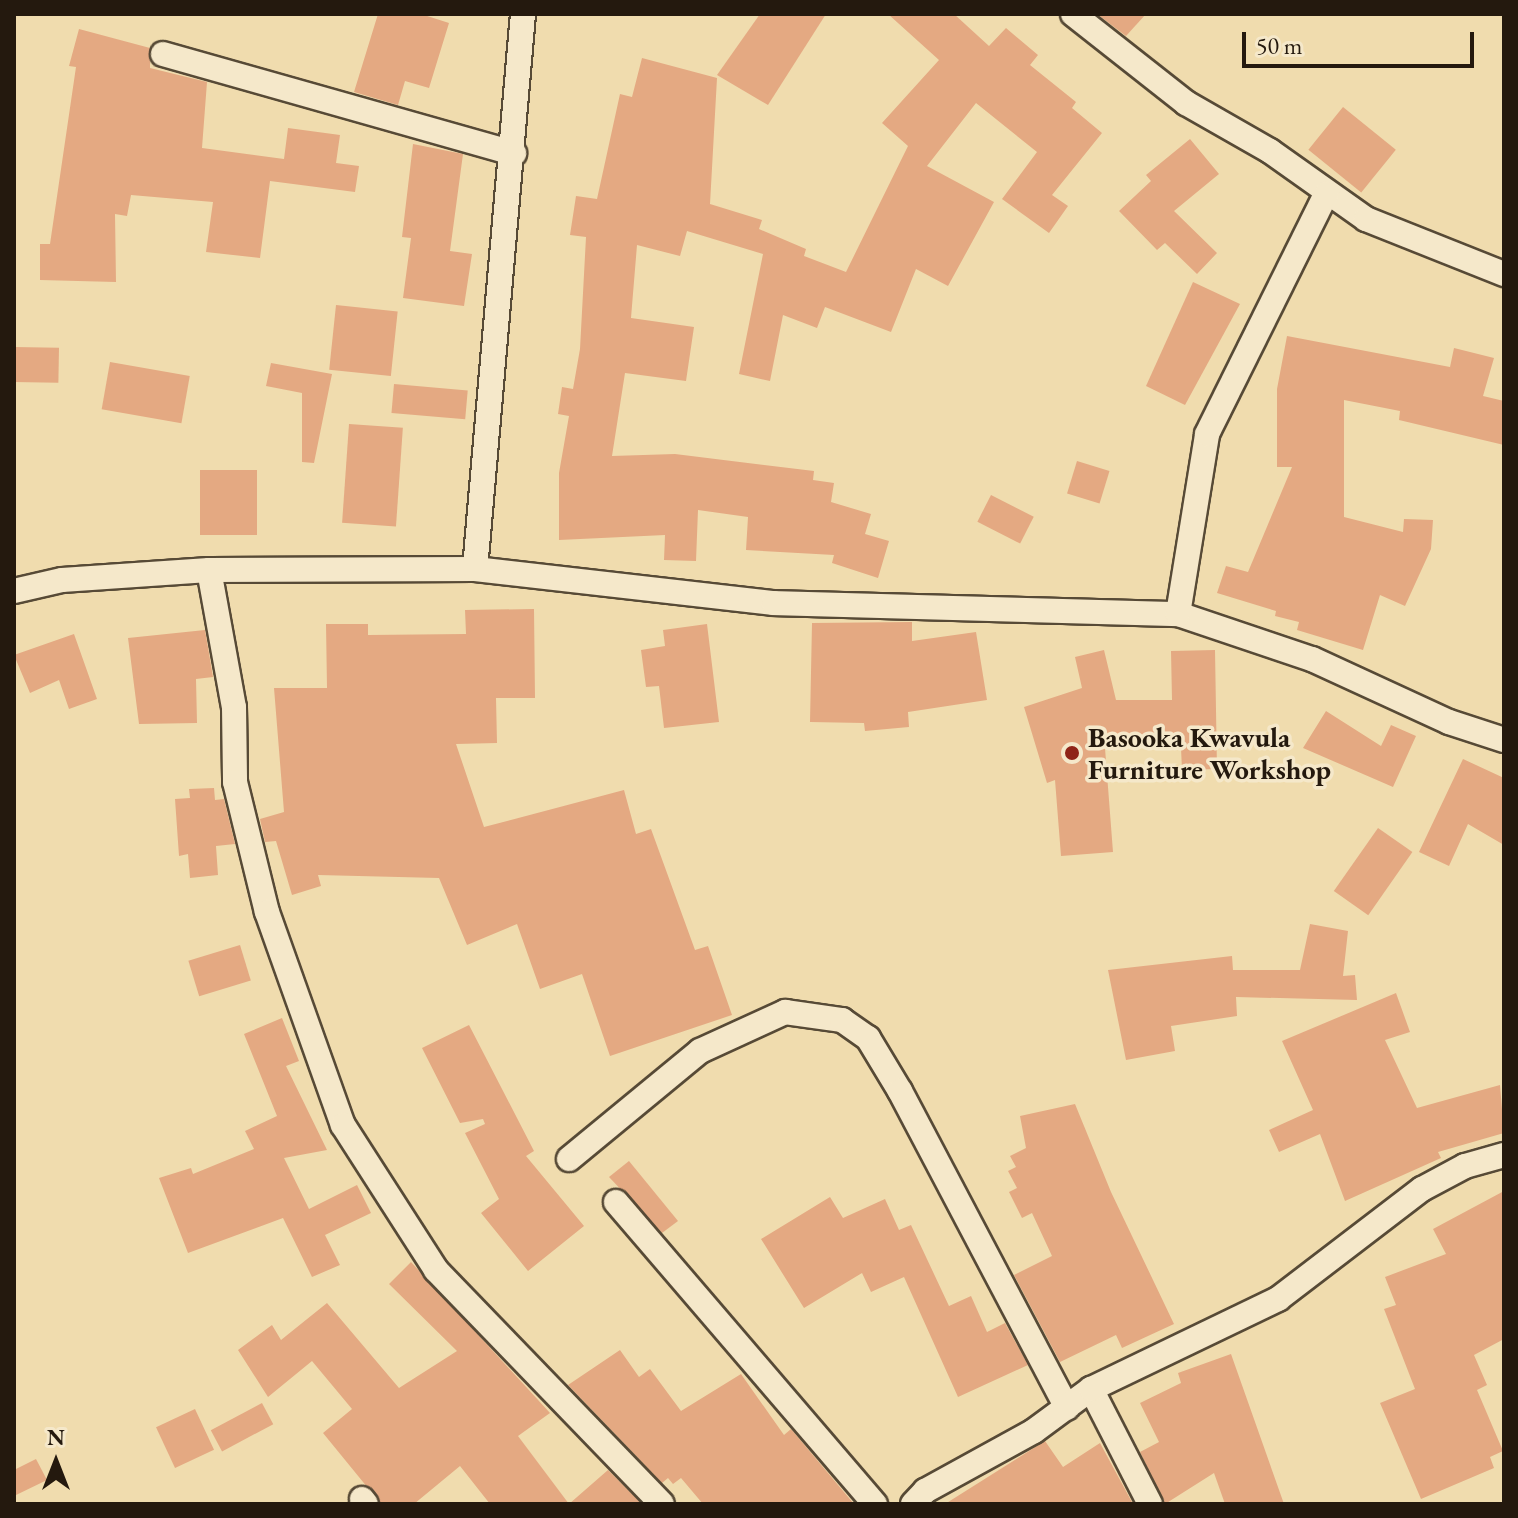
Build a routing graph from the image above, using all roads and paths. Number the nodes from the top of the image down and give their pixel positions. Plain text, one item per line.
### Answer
1 (523, 14) edge
2 (1073, 14) edge
3 (163, 54) dead end
4 (514, 153) junction
5 (1326, 194) junction
6 (1504, 274) edge
7 (475, 569) junction
8 (209, 570) junction
9 (14, 591) edge
10 (1178, 614) junction
11 (1504, 740) edge
12 (1504, 1155) edge
13 (569, 1159) dead end
14 (616, 1202) dead end
15 (1091, 1389) junction
16 (1067, 1408) junction
17 (662, 1504) edge
18 (875, 1504) edge
19 (913, 1504) edge
20 (1150, 1504) edge

1 - 4 street
2 - 5 street
3 - 4 street
4 - 7 street
5 - 6 street
5 - 10 street
7 - 8 street
7 - 10 street
8 - 9 street
8 - 17 street
10 - 11 street
12 - 15 street
13 - 16 street
14 - 18 street
15 - 16 street
15 - 20 street
16 - 19 street

